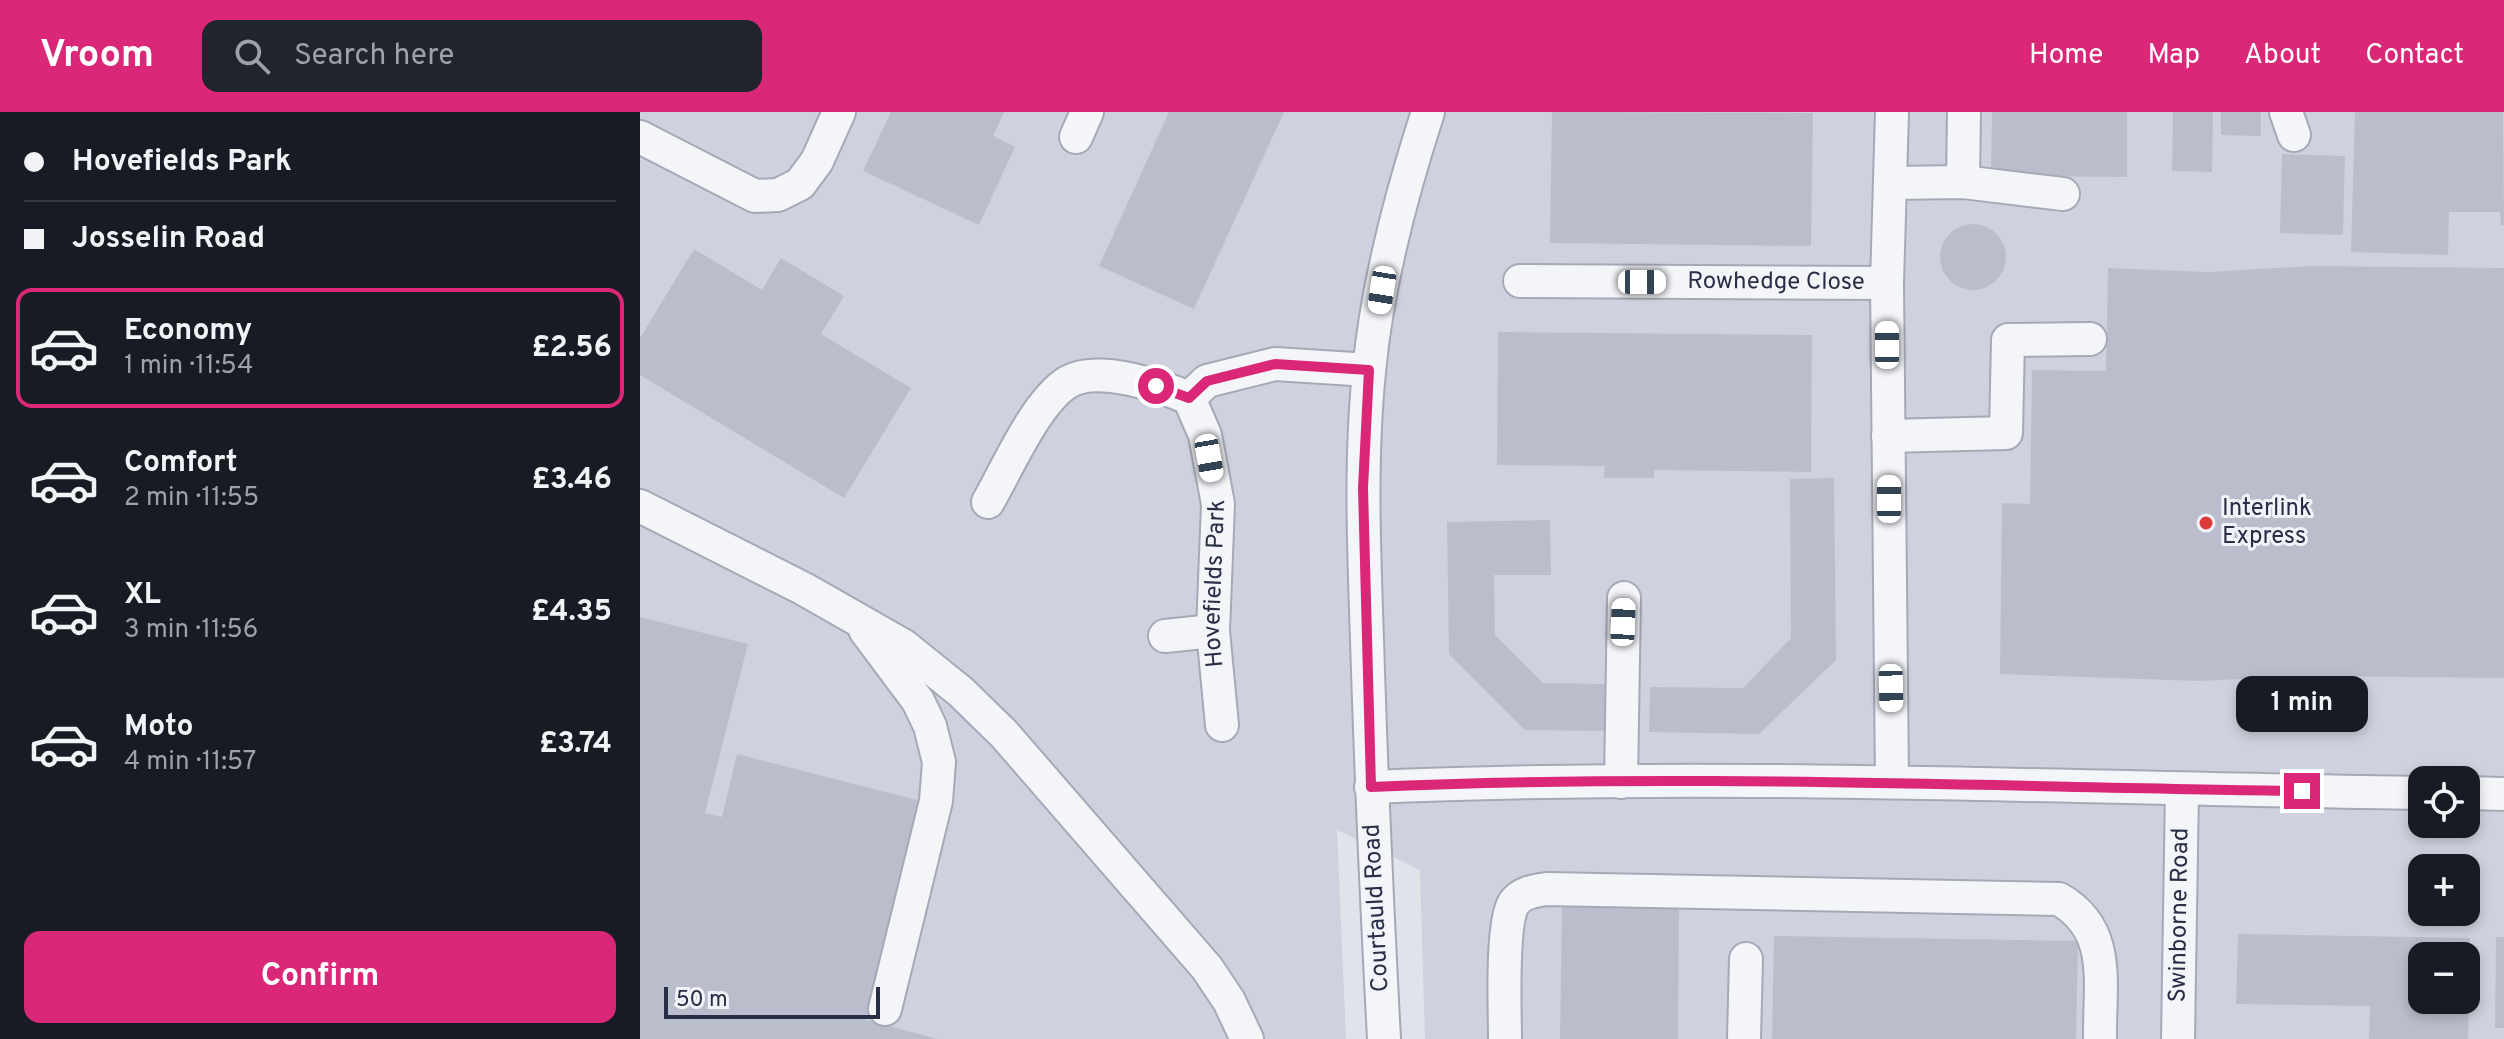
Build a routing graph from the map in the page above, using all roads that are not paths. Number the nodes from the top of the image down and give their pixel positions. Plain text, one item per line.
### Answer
1 (839, 112) edge
2 (1428, 112) edge
3 (1892, 112) edge
4 (1964, 112) edge
5 (640, 137) edge
6 (1963, 182) junction
7 (1891, 183) junction
8 (2063, 194) dead end
9 (1520, 281) dead end
10 (1887, 283) junction
11 (2090, 339) dead end
12 (1369, 370) junction
13 (1189, 398) junction
14 (1888, 436) junction
15 (988, 502) dead end
16 (640, 506) edge
17 (1624, 598) dead end
18 (860, 624) junction
19 (1213, 631) junction
20 (1165, 636) dead end
21 (1222, 725) dead end
22 (1621, 782) junction
23 (1892, 782) junction
24 (1371, 787) junction
25 (2182, 789) junction
26 (2408, 793) edge
27 (2480, 793) edge
28 (2504, 794) edge
29 (1746, 959) dead end
30 (885, 1009) dead end
31 (1247, 1039) edge
32 (1384, 1039) edge
33 (1505, 1039) edge
34 (1744, 1039) edge
35 (2100, 1039) edge
36 (2178, 1039) edge

1 - 5 street
2 - 12 street, Courtauld Road
3 - 7 street
4 - 6 street
6 - 7 street
6 - 8 street
7 - 10 street
9 - 10 street, Rowhedge Close
10 - 14 street
11 - 14 street
12 - 13 street
12 - 24 street, Courtauld Road
13 - 15 street
13 - 19 street, Hovefields Park
14 - 23 street
16 - 18 street
17 - 22 street
18 - 30 street
18 - 31 street
19 - 20 street
19 - 21 street, Hovefields Park
22 - 23 street
22 - 24 street
23 - 25 street
24 - 32 street, Courtauld Road
25 - 26 street
25 - 36 street, Swinborne Road
27 - 28 street
29 - 34 street
33 - 35 street

